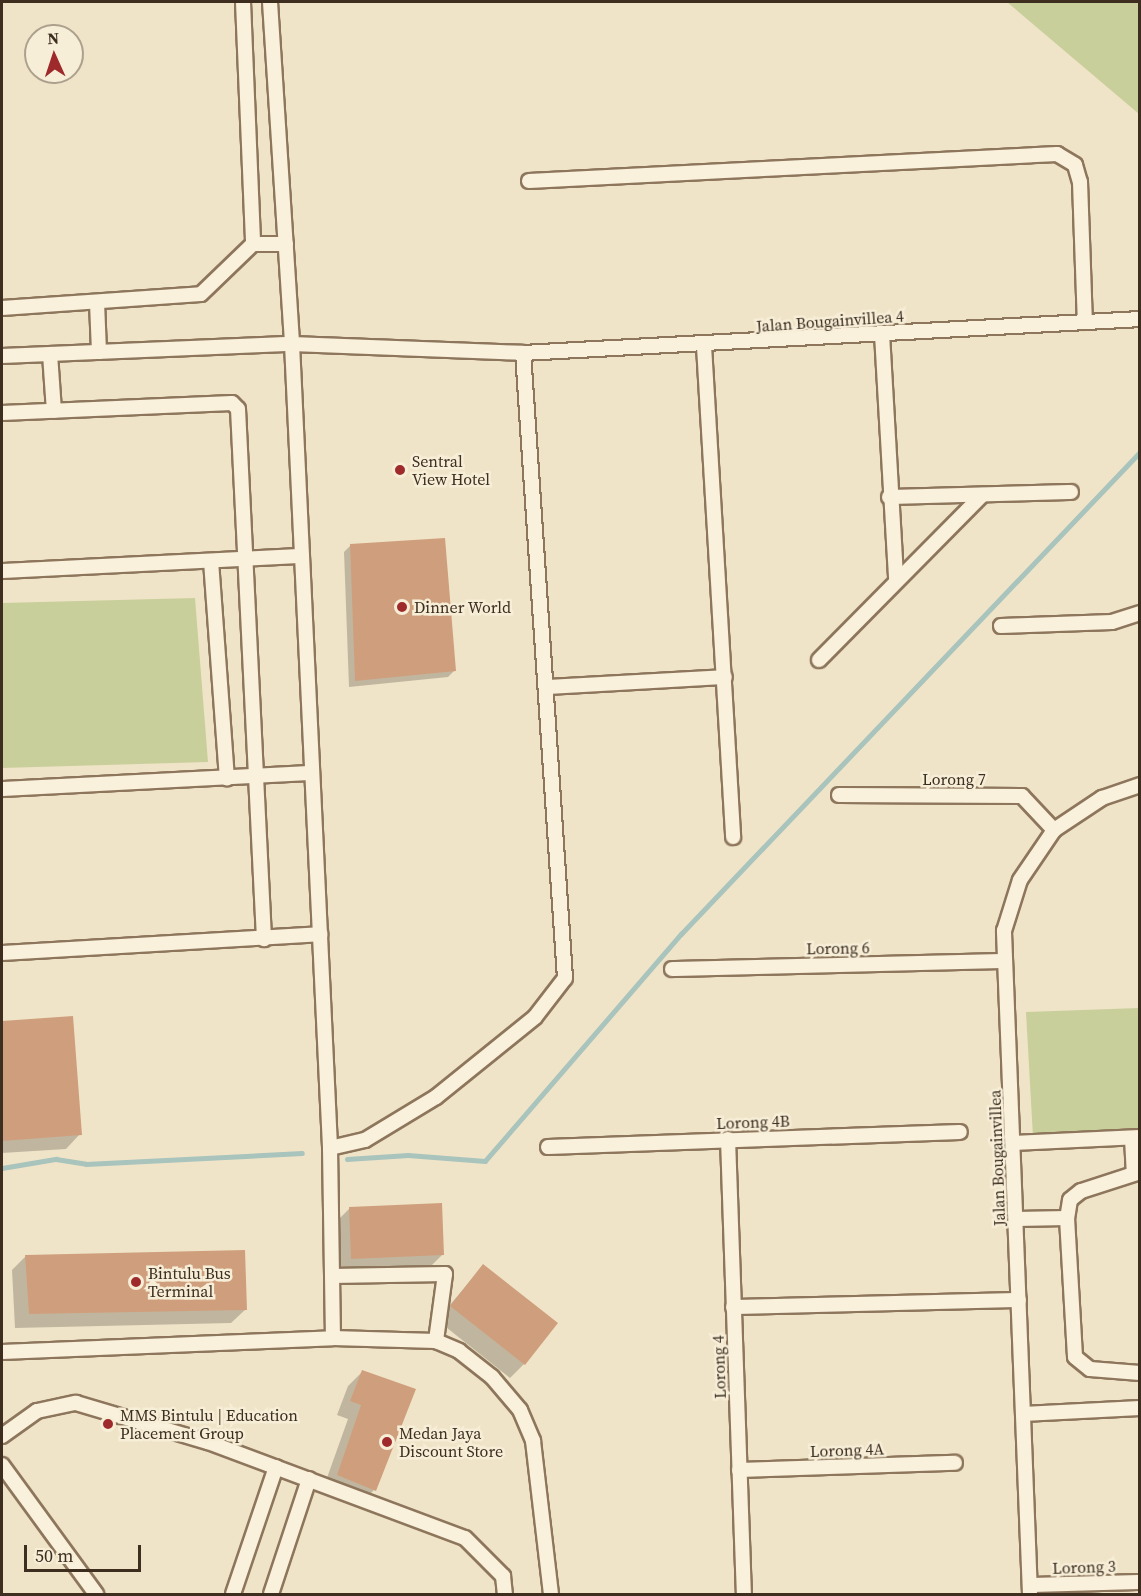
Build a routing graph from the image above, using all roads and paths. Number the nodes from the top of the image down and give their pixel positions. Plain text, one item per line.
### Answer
1 (243, 2) edge
2 (270, 2) edge
3 (529, 181) dead end
4 (253, 244) junction
5 (286, 244) junction
6 (98, 302) junction
7 (2, 308) edge
8 (1140, 319) edge
9 (1085, 322) junction
10 (882, 334) junction
11 (292, 344) junction
12 (704, 346) junction
13 (99, 352) junction
14 (523, 353) junction
15 (50, 354) junction
16 (2, 356) edge
17 (54, 411) junction
18 (2, 413) edge
19 (1071, 492) dead end
20 (982, 495) junction
21 (889, 497) junction
22 (302, 556) junction
23 (245, 559) junction
24 (211, 561) junction
25 (2, 571) edge
26 (896, 580) junction
27 (1140, 613) edge
28 (1002, 626) dead end
29 (819, 660) dead end
30 (725, 677) junction
31 (546, 687) junction
32 (312, 773) junction
33 (256, 776) junction
34 (227, 778) junction
35 (1140, 785) edge
36 (2, 789) edge
37 (839, 795) dead end
38 (1054, 830) junction
39 (733, 837) dead end
40 (320, 934) junction
41 (264, 939) junction
42 (2, 953) edge
43 (1005, 961) junction
44 (672, 969) dead end
45 (960, 1132) dead end
46 (1136, 1138) edge
47 (728, 1139) junction
48 (1013, 1143) junction
49 (548, 1147) dead end
50 (330, 1148) junction
51 (1137, 1172) edge
52 (1067, 1218) junction
53 (1016, 1219) junction
54 (332, 1276) junction
55 (1018, 1300) junction
56 (733, 1307) junction
57 (333, 1338) junction
58 (436, 1341) junction
59 (2, 1352) edge
60 (1140, 1373) edge
61 (1140, 1408) edge
62 (1023, 1414) junction
63 (2, 1436) edge
64 (955, 1463) dead end
65 (2, 1466) edge
66 (276, 1467) junction
67 (739, 1470) junction
68 (309, 1479) junction
69 (1140, 1582) edge
70 (1030, 1590) edge
71 (96, 1594) edge
72 (233, 1594) edge
73 (271, 1594) edge
74 (505, 1594) edge
75 (551, 1594) edge
76 (744, 1594) edge

1 - 4 street
2 - 5 street
3 - 9 street
4 - 5 street
4 - 6 street
5 - 11 street
6 - 7 street
6 - 13 street
8 - 9 street, Jalan Bougainvillea 4
9 - 10 street, Jalan Bougainvillea 4
10 - 12 street, Jalan Bougainvillea 4
10 - 21 street
11 - 13 street, Jalan Bougainvillea 4
11 - 14 street, Jalan Bougainvillea 4
11 - 22 street
12 - 14 street, Jalan Bougainvillea 4
12 - 30 street
13 - 15 street, Jalan Bougainvillea 4
14 - 31 street
15 - 16 street, Jalan Bougainvillea 4
15 - 17 street
17 - 18 street
17 - 23 street
19 - 20 street
20 - 21 street
20 - 26 street
21 - 26 street
22 - 23 street
22 - 32 street
23 - 24 street
23 - 33 street
24 - 25 street
24 - 34 street
26 - 29 street
27 - 28 street
30 - 31 street
30 - 39 street
31 - 50 street
32 - 33 street
32 - 40 street
33 - 34 street
33 - 41 street
34 - 36 street
35 - 38 street, Jalan Bougainvillea
37 - 38 street, Lorong 7
38 - 43 street, Jalan Bougainvillea
40 - 41 street
40 - 50 street
41 - 42 street
43 - 44 street, Lorong 6
43 - 48 street, Jalan Bougainvillea
45 - 47 street, Lorong 4B
46 - 48 street
46 - 51 street
47 - 49 street, Lorong 4B
47 - 56 street, Lorong 4
48 - 53 street, Jalan Bougainvillea
50 - 54 street
51 - 52 street
52 - 53 street
52 - 60 street
53 - 55 street, Jalan Bougainvillea
54 - 57 street
54 - 58 street
55 - 56 street
55 - 62 street, Jalan Bougainvillea
56 - 67 street, Lorong 4
57 - 58 street
57 - 59 street
58 - 75 street
61 - 62 street
62 - 70 street, Jalan Bougainvillea
63 - 66 street
64 - 67 street, Lorong 4A
65 - 71 street
66 - 68 street
66 - 72 street
67 - 76 street, Lorong 4
68 - 73 street
68 - 74 street
69 - 70 street, Lorong 3

